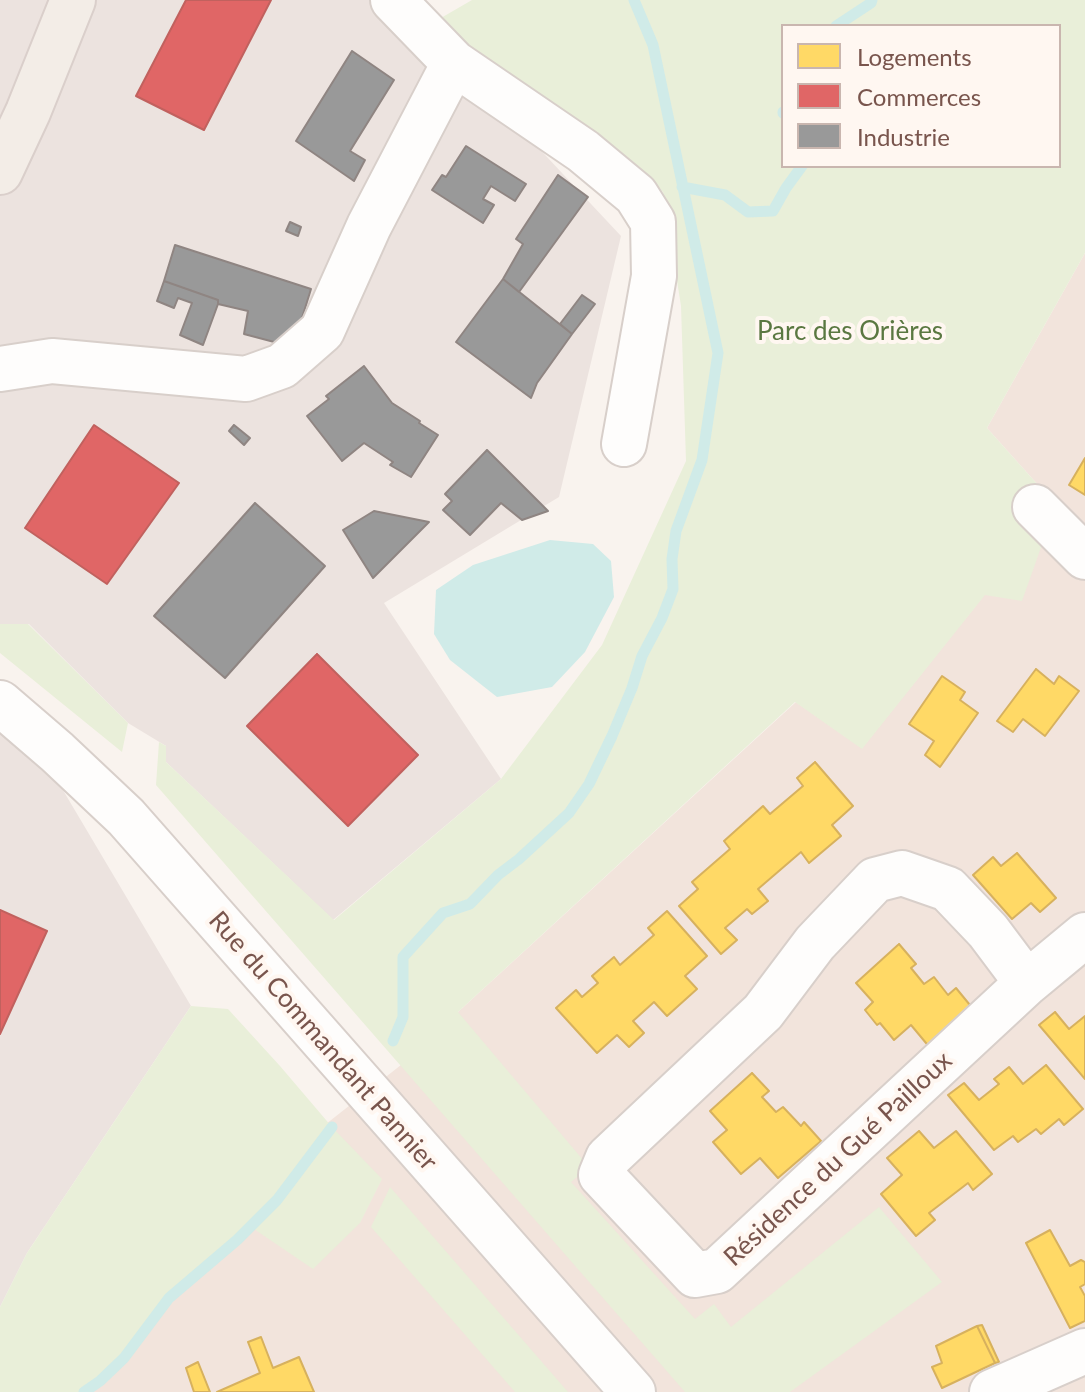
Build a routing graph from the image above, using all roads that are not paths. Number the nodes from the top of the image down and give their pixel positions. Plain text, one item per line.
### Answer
1 (73, 0) edge
2 (393, 0) edge
3 (454, 63) junction
4 (0, 172) edge
5 (0, 369) edge
6 (624, 444) dead end
7 (1035, 507) dead end
8 (1085, 557) edge
9 (0, 703) edge
10 (1085, 935) edge
11 (1027, 983) junction
12 (1085, 1351) edge
13 (633, 1392) edge
14 (992, 1392) edge

1 - 4 main road
2 - 3 street
3 - 5 street
3 - 6 street
7 - 8 street
9 - 13 street, Rue du Commandant Pannier
10 - 11 street, Résidence du Gué Pailloux
11 - 11 street, Résidence du Gué Pailloux
12 - 14 street

